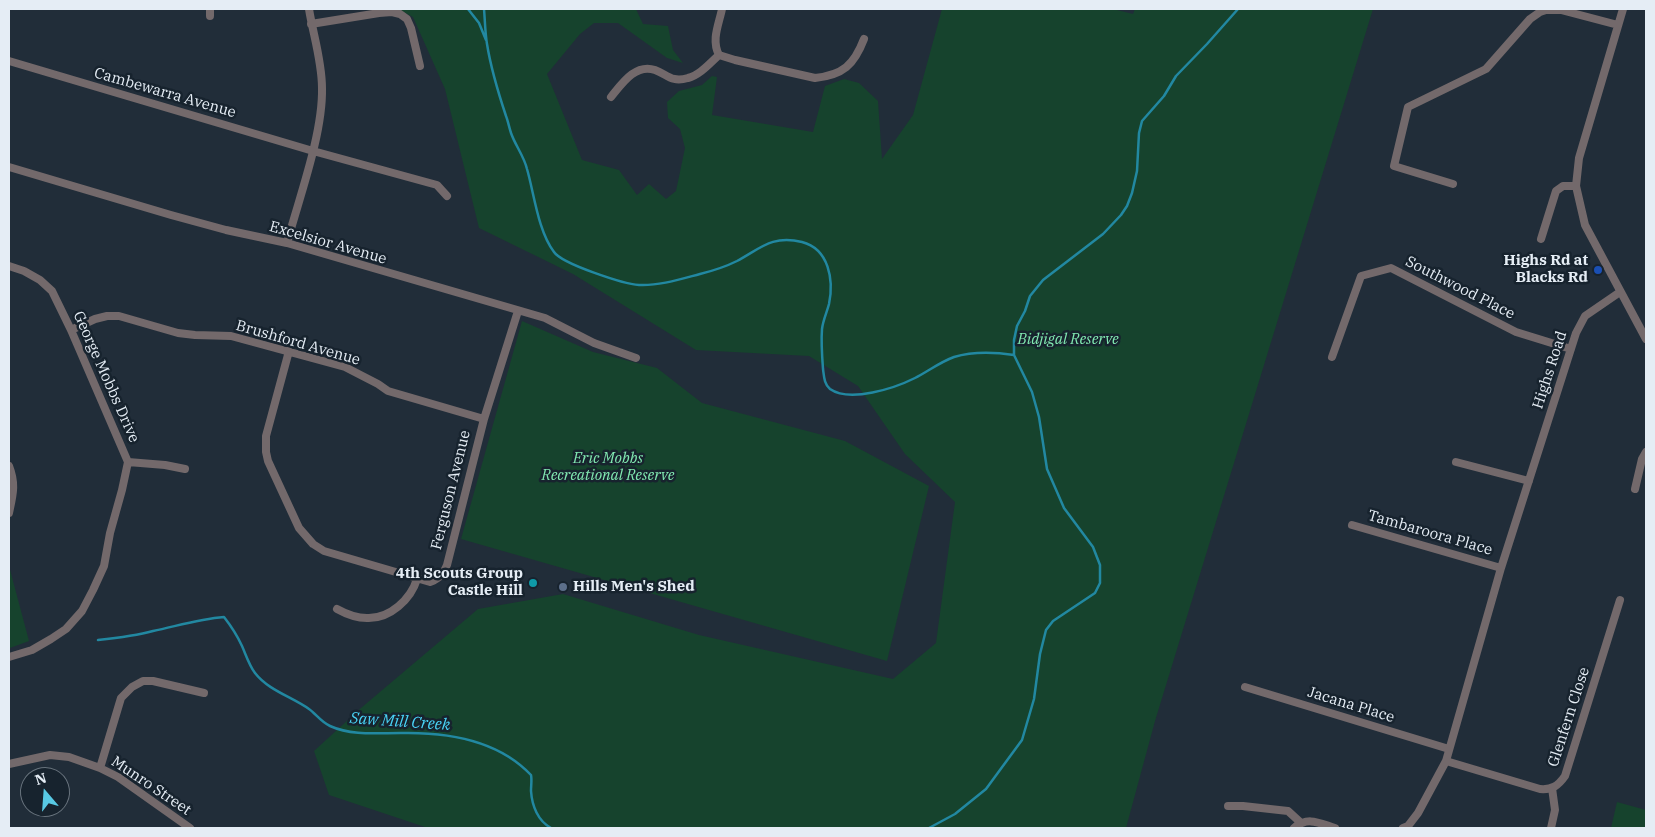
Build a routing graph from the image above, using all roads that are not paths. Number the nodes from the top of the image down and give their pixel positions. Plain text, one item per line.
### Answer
1 (308, 9) edge
2 (722, 9) edge
3 (1623, 9) edge
4 (1546, 10) edge
5 (311, 24) junction
6 (1618, 25) junction
7 (864, 39) dead end
8 (719, 54) junction
9 (9, 61) edge
10 (420, 66) dead end
11 (611, 98) dead end
12 (313, 151) junction
13 (9, 167) edge
14 (1453, 184) dead end
15 (1576, 186) junction
16 (447, 196) dead end
17 (1541, 239) dead end
18 (287, 244) junction
19 (9, 266) edge
20 (1620, 292) junction
21 (518, 311) junction
22 (71, 330) junction
23 (1646, 339) edge
24 (1571, 349) junction
25 (289, 351) junction
26 (1332, 357) dead end
27 (636, 358) dead end
28 (484, 418) junction
29 (1646, 452) edge
30 (128, 462) junction
31 (1456, 462) dead end
32 (9, 466) edge
33 (185, 469) dead end
34 (1529, 481) junction
35 (1635, 489) dead end
36 (9, 513) edge
37 (1352, 525) dead end
38 (1501, 568) junction
39 (417, 579) junction
40 (1620, 600) dead end
41 (337, 609) dead end
42 (9, 657) edge
43 (1245, 687) dead end
44 (204, 693) dead end
45 (1449, 749) junction
46 (1446, 761) junction
47 (9, 764) edge
48 (100, 768) junction
49 (1552, 788) junction
50 (1228, 806) dead end
51 (1300, 822) junction
52 (190, 828) edge
53 (1294, 828) edge
54 (1335, 828) edge
55 (1403, 828) edge
56 (1551, 828) edge

1 - 5 street
2 - 8 street
3 - 6 street
4 - 6 street
4 - 14 street
5 - 10 street
5 - 12 street
6 - 15 street
7 - 8 street
8 - 11 street
9 - 12 street, Cambewarra Avenue
12 - 16 street, Cambewarra Avenue
12 - 18 street
13 - 18 street, Excelsior Avenue
15 - 17 street
15 - 20 street
18 - 21 street, Excelsior Avenue
19 - 22 street, George Mobbs Drive
20 - 23 street
20 - 24 street, Highs Road
21 - 27 street, Excelsior Avenue
21 - 28 street, Ferguson Avenue
22 - 25 street, Brushford Avenue
22 - 30 street, George Mobbs Drive
24 - 26 street, Southwood Place
24 - 34 street, Highs Road
25 - 28 street, Brushford Avenue
25 - 39 street, Ferguson Avenue
28 - 39 street, Ferguson Avenue
29 - 35 street
30 - 33 street
30 - 42 street, George Mobbs Drive
31 - 34 street
32 - 36 street
34 - 38 street, Highs Road
37 - 38 street, Tambaroora Place
38 - 45 street, Highs Road
39 - 41 street
40 - 49 street, Glenfern Close
43 - 45 street, Jacana Place
44 - 48 street
45 - 46 street, Highs Road
46 - 49 street, Glenfern Close
46 - 55 street, Highs Road
47 - 48 street, Munro Street
48 - 52 street, Munro Street
49 - 56 street
50 - 51 street
51 - 53 street
51 - 54 street

